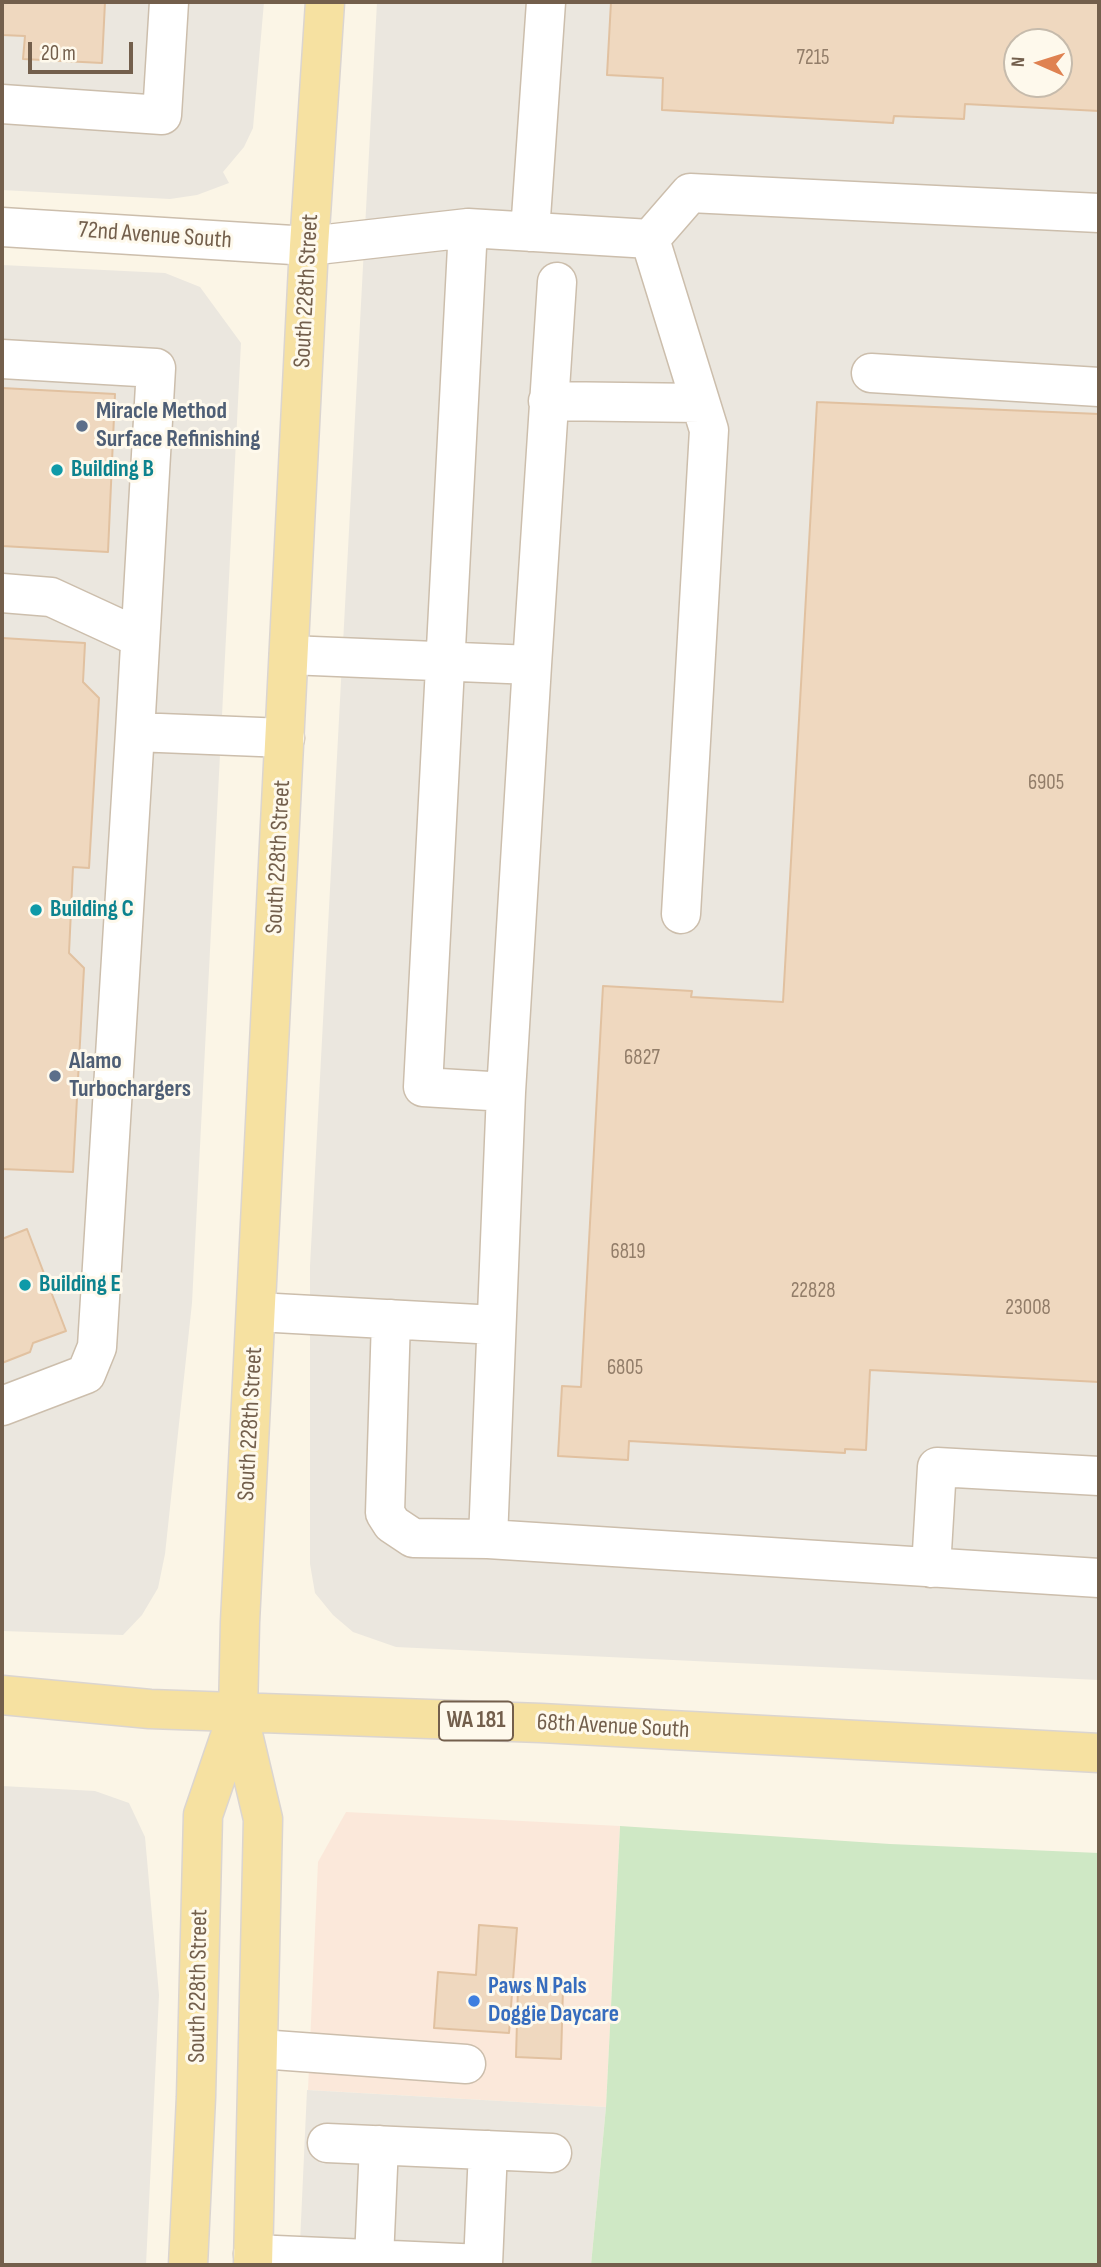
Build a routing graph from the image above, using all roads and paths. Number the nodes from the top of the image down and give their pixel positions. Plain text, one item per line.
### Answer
1 (169, 2) edge
2 (325, 2) edge
3 (546, 2) edge
4 (2, 104) edge
5 (1099, 213) edge
6 (2, 227) edge
7 (468, 228) junction
8 (530, 232) junction
9 (650, 239) junction
10 (309, 246) junction
11 (557, 282) dead end
12 (2, 359) edge
13 (871, 373) dead end
14 (1099, 387) edge
15 (548, 401) junction
16 (700, 403) junction
17 (2, 593) edge
18 (140, 638) junction
19 (289, 655) junction
20 (444, 662) junction
21 (532, 665) junction
22 (135, 732) junction
23 (285, 738) junction
24 (681, 914) dead end
25 (506, 1093) junction
26 (257, 1312) junction
27 (391, 1319) junction
28 (496, 1325) junction
29 (2, 1406) edge
30 (1099, 1476) edge
31 (488, 1539) junction
32 (931, 1567) junction
33 (1099, 1578) edge
34 (2, 1695) edge
35 (238, 1713) junction
36 (1099, 1753) edge
37 (260, 2049) junction
38 (466, 2064) dead end
39 (327, 2143) dead end
40 (379, 2145) junction
41 (488, 2150) junction
42 (552, 2152) dead end
43 (253, 2259) edge
44 (374, 2259) junction
45 (188, 2265) edge

1 - 4 street
2 - 10 main road, South 228th Street
3 - 8 street
5 - 9 street
6 - 10 street, 72nd Avenue South
7 - 8 street, 72nd Avenue South
7 - 10 street, 72nd Avenue South
7 - 20 street
8 - 9 street, 72nd Avenue South
9 - 16 street
10 - 19 main road, South 228th Street
11 - 15 street
12 - 18 street
13 - 14 street
15 - 16 street
15 - 21 street
16 - 24 street
17 - 18 street
18 - 22 street
19 - 20 street
19 - 23 main road, South 228th Street
20 - 21 street
20 - 25 street
21 - 25 street
22 - 23 street
22 - 29 street
23 - 26 main road, South 228th Street
25 - 28 street
26 - 27 street
26 - 35 main road, South 228th Street
27 - 28 street
27 - 31 street
28 - 31 street
30 - 32 street
31 - 32 street
32 - 33 street
34 - 35 main road, 68th Avenue South / WA 181
35 - 36 main road, 68th Avenue South / WA 181
35 - 37 main road, South 228th Street
35 - 45 main road, South 228th Street
37 - 38 street
37 - 43 main road, South 228th Street
39 - 40 street
40 - 41 street
40 - 44 street
41 - 42 street
41 - 44 street
43 - 44 street

